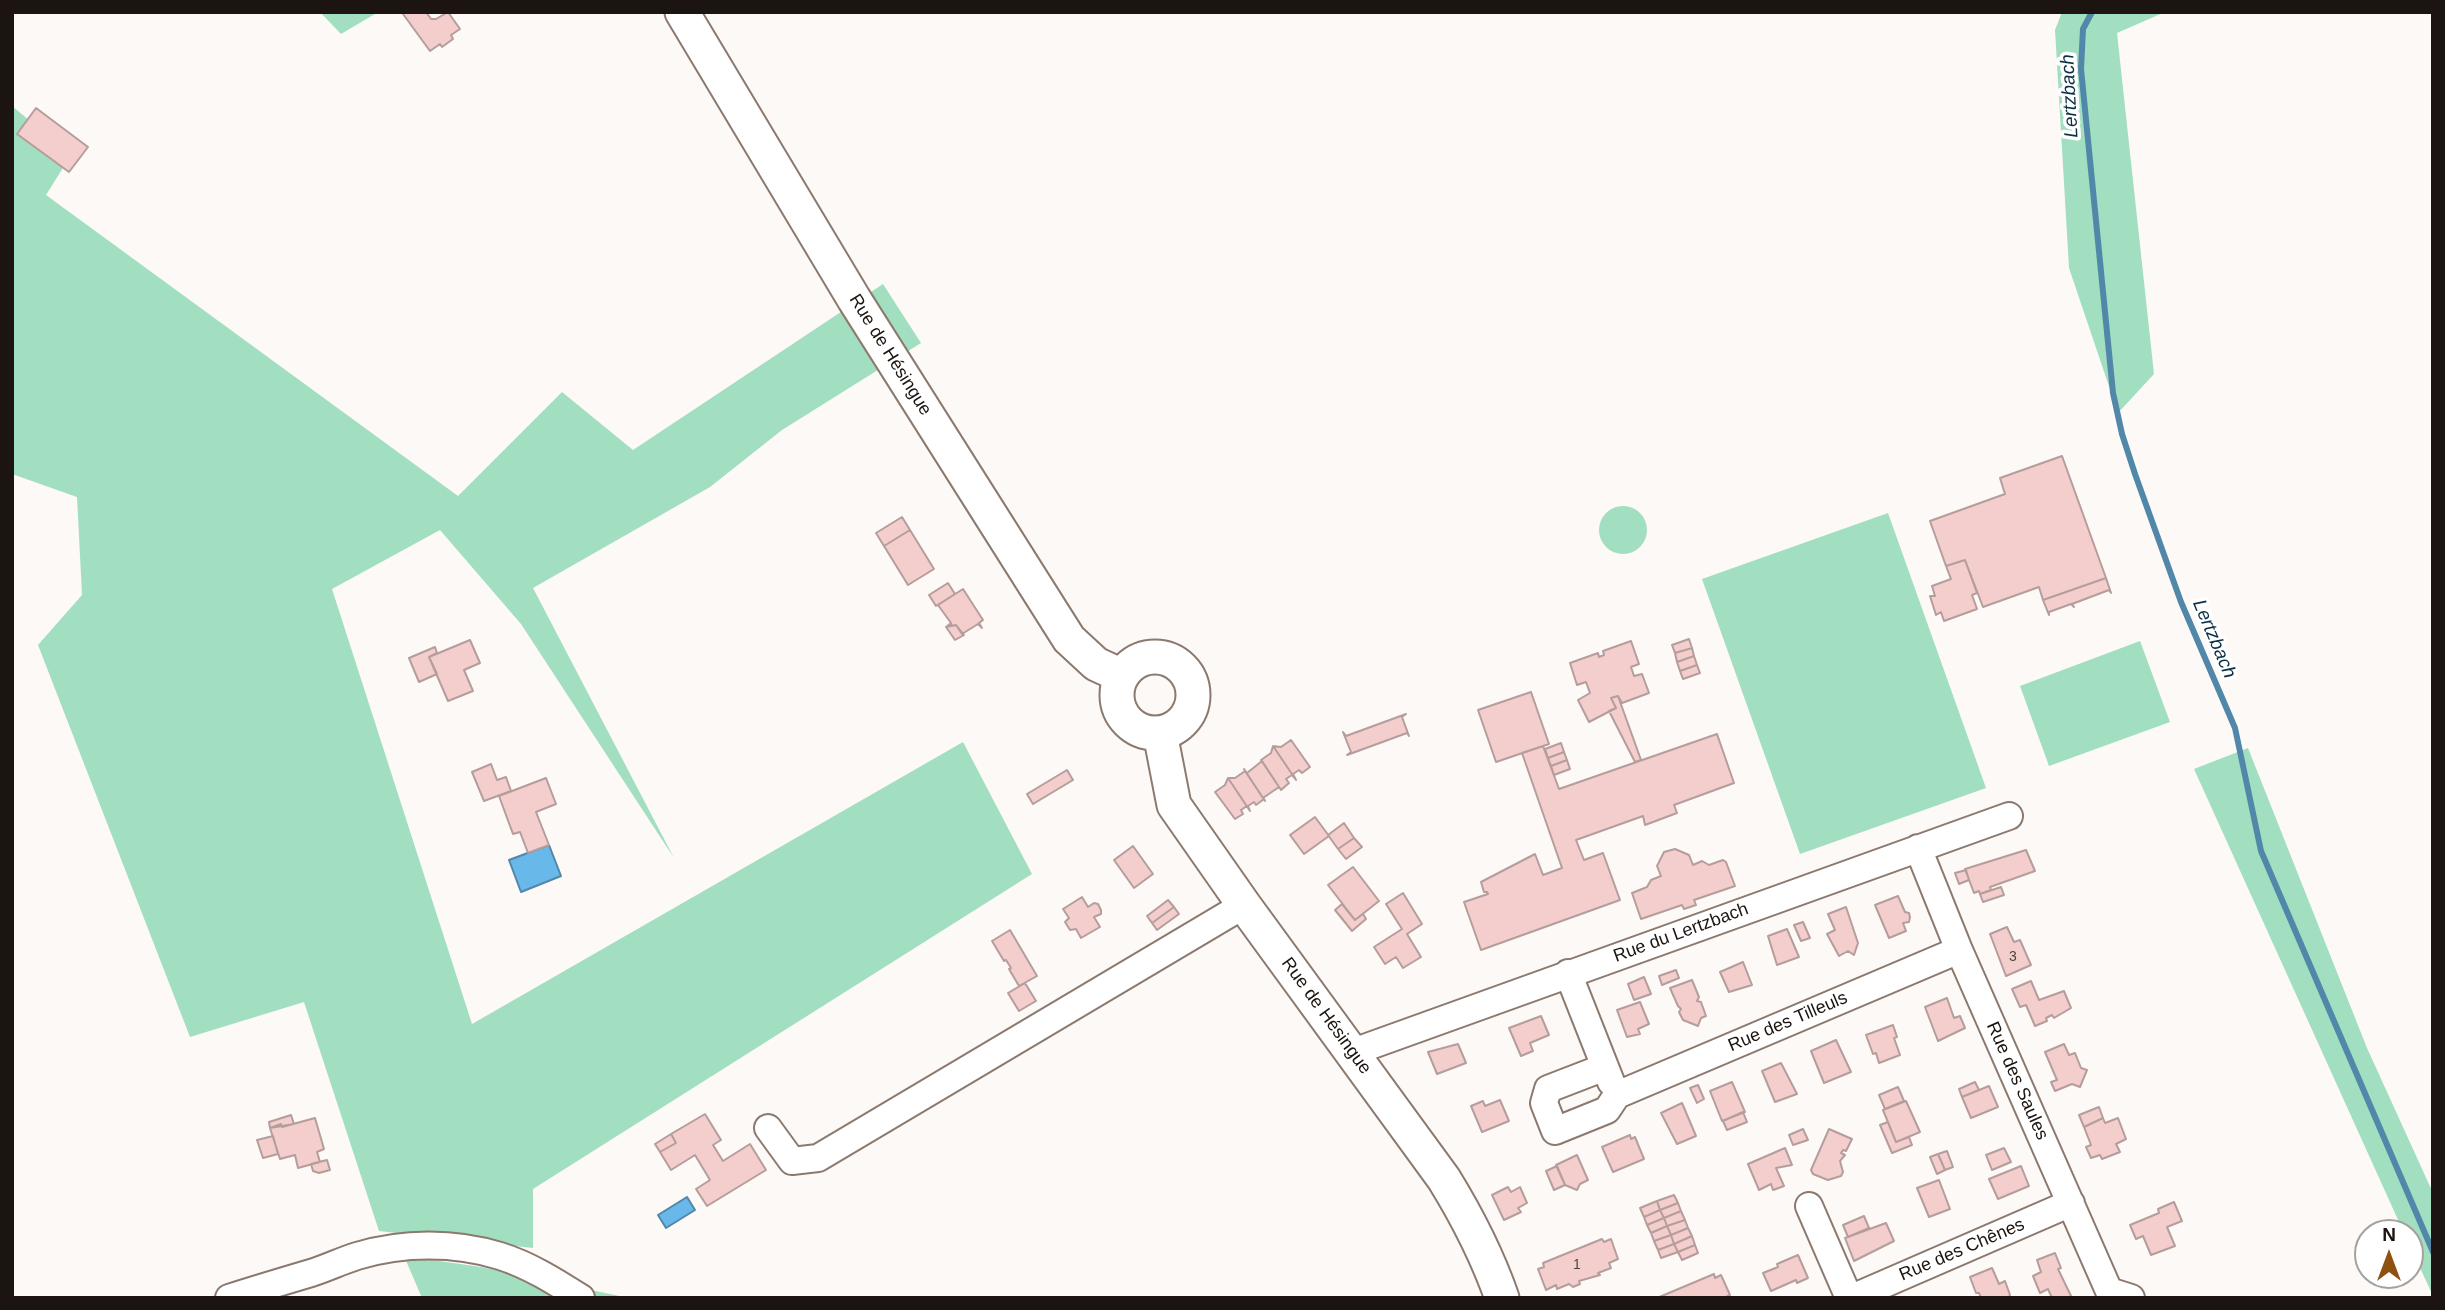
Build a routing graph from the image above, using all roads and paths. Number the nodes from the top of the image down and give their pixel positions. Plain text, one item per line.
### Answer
1 (682, 12) edge
2 (1122, 676) junction
3 (1160, 733) junction
4 (2009, 816) dead end
5 (1918, 848) junction
6 (1244, 905) junction
7 (1959, 950) junction
8 (1568, 973) junction
9 (1353, 1052) junction
10 (1605, 1067) junction
11 (1617, 1095) junction
12 (768, 1128) dead end
13 (2071, 1203) junction
14 (1809, 1206) dead end
15 (229, 1298) edge
16 (581, 1298) edge
17 (1502, 1298) edge
18 (1851, 1298) edge
19 (2132, 1298) edge

1 - 2 main road, Rue de Hésingue
2 - 3 main road
2 - 3 main road
3 - 6 main road, Rue de Hésingue
4 - 5 street, Rue du Lertzbach
5 - 7 street, Rue des Saules
5 - 8 street, Rue du Lertzbach
6 - 9 main road, Rue de Hésingue
6 - 12 street
7 - 11 street, Rue des Tilleuls
7 - 13 street, Rue des Saules
8 - 9 street, Rue du Lertzbach
8 - 10 street
9 - 17 main road, Rue de Hésingue
10 - 11 street
10 - 11 street, Rue des Tilleuls
13 - 18 street, Rue des Chênes
13 - 19 street, Rue des Saules
14 - 18 street
15 - 16 street

